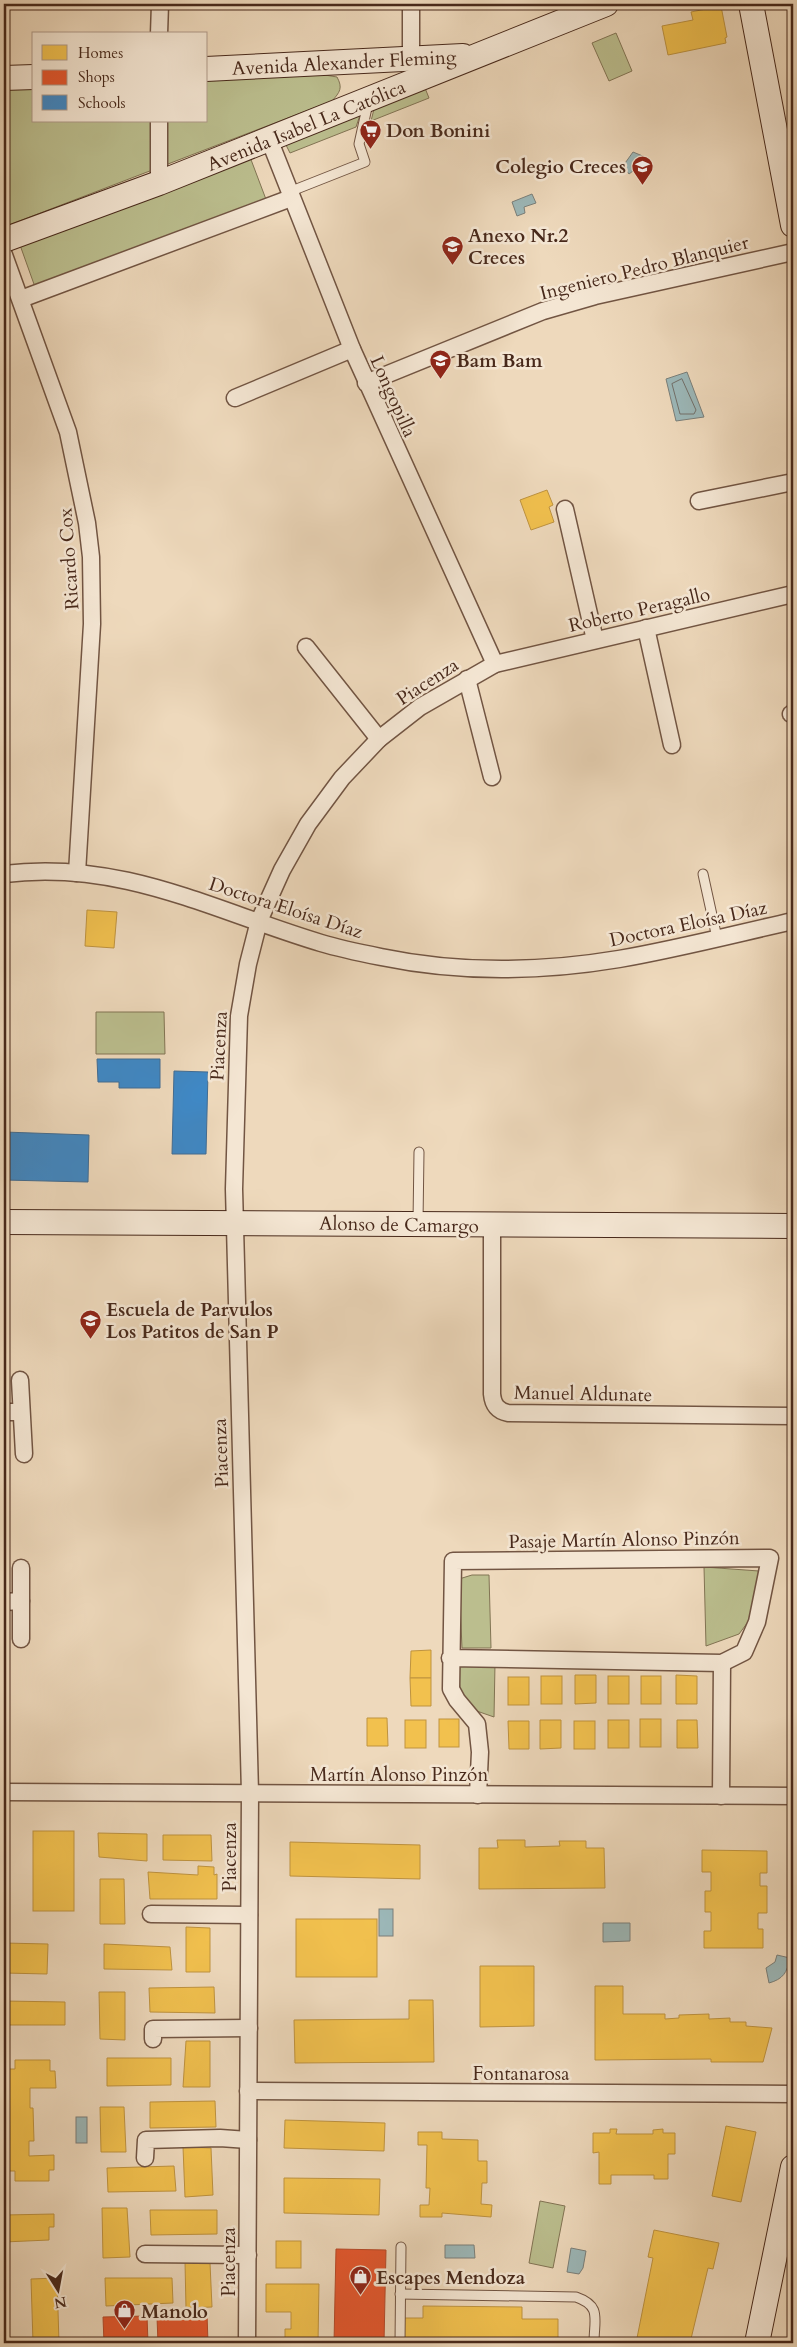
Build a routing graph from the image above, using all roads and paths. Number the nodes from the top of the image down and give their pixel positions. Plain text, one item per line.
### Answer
1 (160, 4) edge
2 (411, 4) edge
3 (606, 4) edge
4 (751, 4) edge
5 (576, 9) edge
6 (160, 32) edge
7 (482, 55) junction
8 (411, 58) junction
9 (208, 69) edge
10 (32, 77) edge
11 (4, 78) edge
12 (369, 100) junction
13 (159, 122) edge
14 (269, 139) junction
15 (159, 183) junction
16 (290, 195) junction
17 (793, 225) edge
18 (4, 240) edge
19 (793, 252) edge
20 (4, 255) edge
21 (20, 299) junction
22 (352, 349) junction
23 (366, 383) junction
24 (235, 398) dead end
25 (793, 482) edge
26 (699, 501) dead end
27 (565, 509) dead end
28 (793, 594) edge
29 (646, 628) junction
30 (595, 640) junction
31 (306, 647) dead end
32 (495, 664) junction
33 (467, 679) junction
34 (379, 739) junction
35 (672, 745) dead end
36 (492, 778) dead end
37 (77, 873) junction
38 (4, 874) edge
39 (703, 874) dead end
40 (259, 921) junction
41 (793, 921) edge
42 (718, 938) junction
43 (419, 1152) dead end
44 (4, 1222) edge
45 (234, 1222) junction
46 (418, 1224) junction
47 (492, 1225) junction
48 (793, 1226) edge
49 (20, 1380) dead end
50 (4, 1412) edge
51 (20, 1412) junction
52 (793, 1416) edge
53 (24, 1454) dead end
54 (21, 1568) dead end
55 (21, 1601) junction
56 (4, 1602) edge
57 (21, 1638) dead end
58 (450, 1658) junction
59 (722, 1663) junction
60 (4, 1792) edge
61 (250, 1793) junction
62 (478, 1794) junction
63 (721, 1796) junction
64 (793, 1796) edge
65 (151, 1914) dead end
66 (249, 1914) junction
67 (248, 2028) junction
68 (153, 2039) dead end
69 (248, 2092) junction
70 (793, 2094) edge
71 (248, 2140) junction
72 (145, 2158) dead end
73 (793, 2167) edge
74 (401, 2247) dead end
75 (144, 2254) dead end
76 (248, 2255) junction
77 (400, 2294) junction
78 (248, 2343) edge
79 (400, 2343) edge
80 (594, 2343) edge
81 (757, 2343) edge

1 - 6 street
2 - 8 street
3 - 5 street, Avenida Isabel La Católica
4 - 17 street
5 - 7 street, Avenida Isabel La Católica
7 - 8 street, Avenida Alexander Fleming
7 - 12 street, Avenida Isabel La Católica
8 - 9 street, Avenida Alexander Fleming
10 - 11 street
12 - 14 street, Avenida Isabel La Católica
12 - 16 lane
13 - 15 street
14 - 15 street, Avenida Isabel La Católica
14 - 16 street, Longopilla
15 - 18 street, Avenida Isabel La Católica
16 - 21 street
16 - 22 street, Longopilla
19 - 23 street, Ingeniero Pedro Blanquier
20 - 21 street, Ricardo Cox
21 - 37 street, Ricardo Cox
22 - 23 street, Longopilla
22 - 24 street
23 - 32 street, Longopilla
25 - 26 street
27 - 30 street
28 - 29 street, Roberto Peragallo
29 - 30 street, Roberto Peragallo
29 - 35 street
30 - 32 street, Roberto Peragallo
31 - 34 street
32 - 33 street, Piacenza
33 - 34 street, Piacenza
33 - 36 street
34 - 40 street, Piacenza
37 - 38 street, Doctora Eloísa Díaz
37 - 40 street, Doctora Eloísa Díaz
39 - 42 lane
40 - 42 street, Doctora Eloísa Díaz
40 - 45 street, Piacenza
41 - 42 street, Doctora Eloísa Díaz
43 - 46 lane
44 - 45 street, Alonso de Camargo
45 - 46 street, Alonso de Camargo
45 - 61 street, Piacenza
46 - 47 street, Alonso de Camargo
47 - 48 street, Alonso de Camargo
47 - 52 street, Manuel Aldunate
49 - 51 street
50 - 51 street
51 - 53 street
54 - 55 street
55 - 56 street
55 - 57 street
58 - 59 street, Pasaje Martín Alonso Pinzón
58 - 59 street, Pasaje Martín Alonso Pinzón
58 - 62 street, Pasaje Martín Alonso Pinzón
59 - 63 street
60 - 61 street, Martín Alonso Pinzón
61 - 62 street, Martín Alonso Pinzón
61 - 66 street, Piacenza
62 - 63 street, Martín Alonso Pinzón
63 - 64 street, Martín Alonso Pinzón
65 - 66 street
66 - 67 street, Piacenza
67 - 68 street
67 - 69 street, Piacenza
69 - 70 street, Fontanarosa
69 - 71 street, Piacenza
71 - 72 street
71 - 76 street, Piacenza
73 - 81 street
74 - 77 lane
75 - 76 street
76 - 78 street, Piacenza
77 - 79 lane
77 - 80 lane

